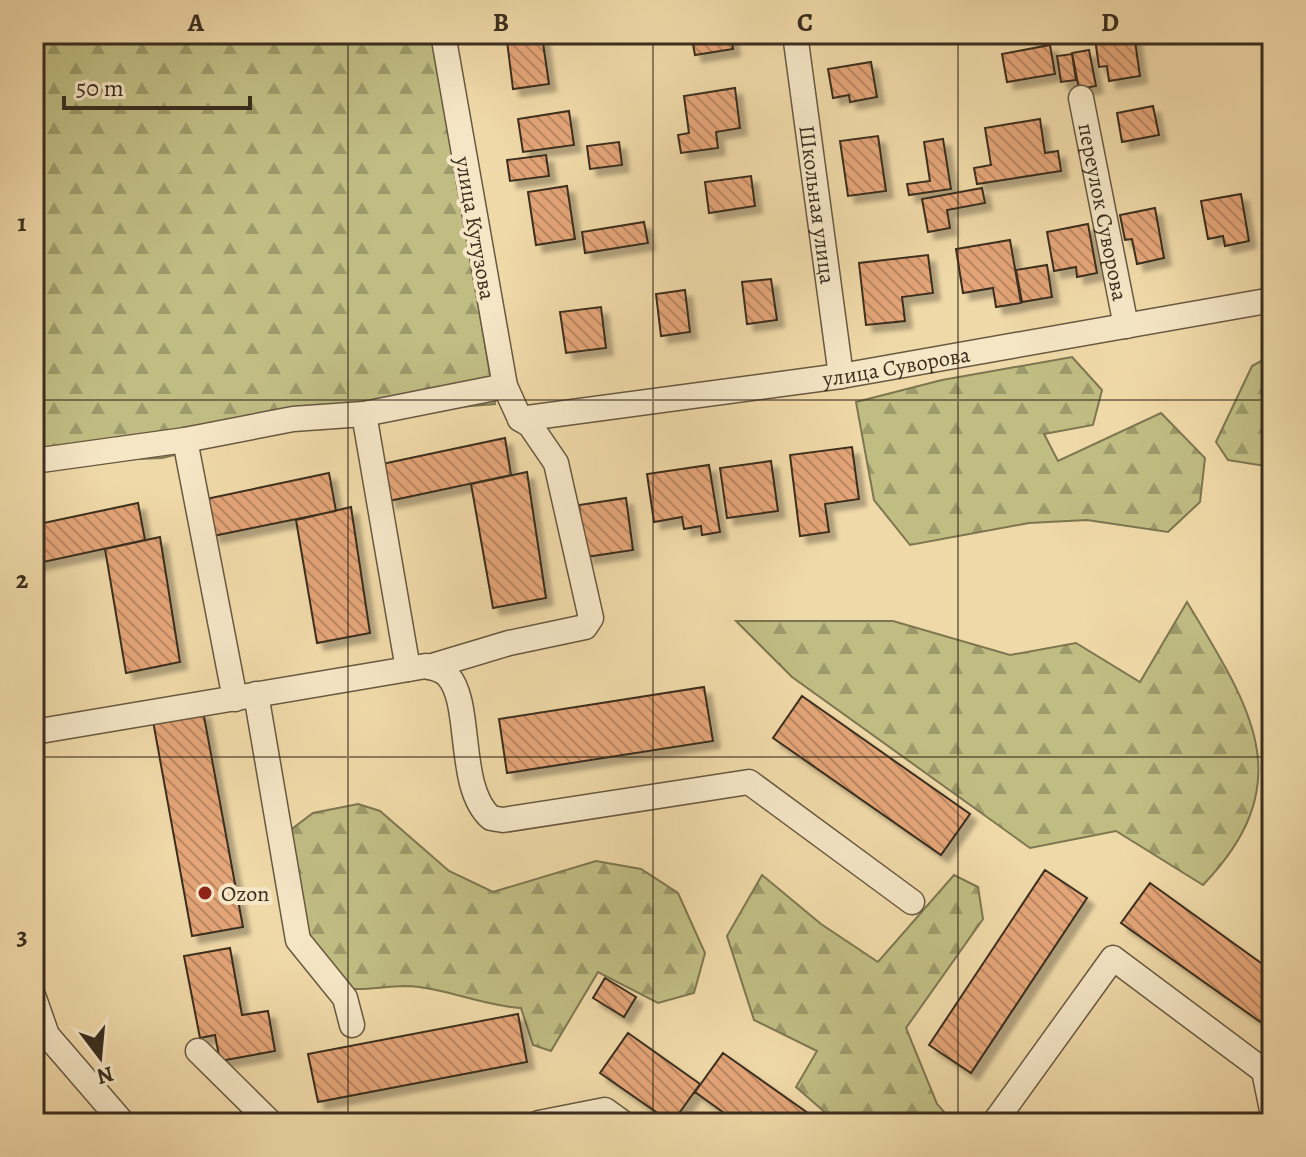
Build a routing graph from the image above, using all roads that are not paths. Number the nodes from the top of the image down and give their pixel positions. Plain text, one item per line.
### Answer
1 (443, 34) edge
2 (795, 34) edge
3 (1081, 98) dead end
4 (1272, 300) edge
5 (1126, 326) junction
6 (841, 376) junction
7 (505, 386) junction
8 (364, 414) junction
9 (520, 419) junction
10 (185, 440) junction
11 (34, 461) edge
12 (418, 668) junction
13 (245, 697) junction
14 (34, 732) edge
15 (912, 902) dead end
16 (35, 1005) edge
17 (352, 1025) dead end
18 (198, 1051) dead end
19 (1272, 1110) edge
20 (123, 1123) edge
21 (271, 1123) edge
22 (539, 1123) edge
23 (623, 1123) edge
24 (994, 1123) edge

1 - 7 street, улица Кутузова
2 - 6 street, Школьная улица
3 - 5 street, переулок Суворова
4 - 5 street, улица Суворова
5 - 6 street, улица Суворова
6 - 9 street, улица Суворова
7 - 8 street
7 - 9 street, улица Кутузова
8 - 10 street
8 - 12 street
9 - 12 street, улица Кутузова
10 - 11 street
10 - 13 street
12 - 13 street
12 - 15 street
13 - 14 street
13 - 17 street
16 - 20 street
18 - 21 street
19 - 24 street
22 - 23 street

